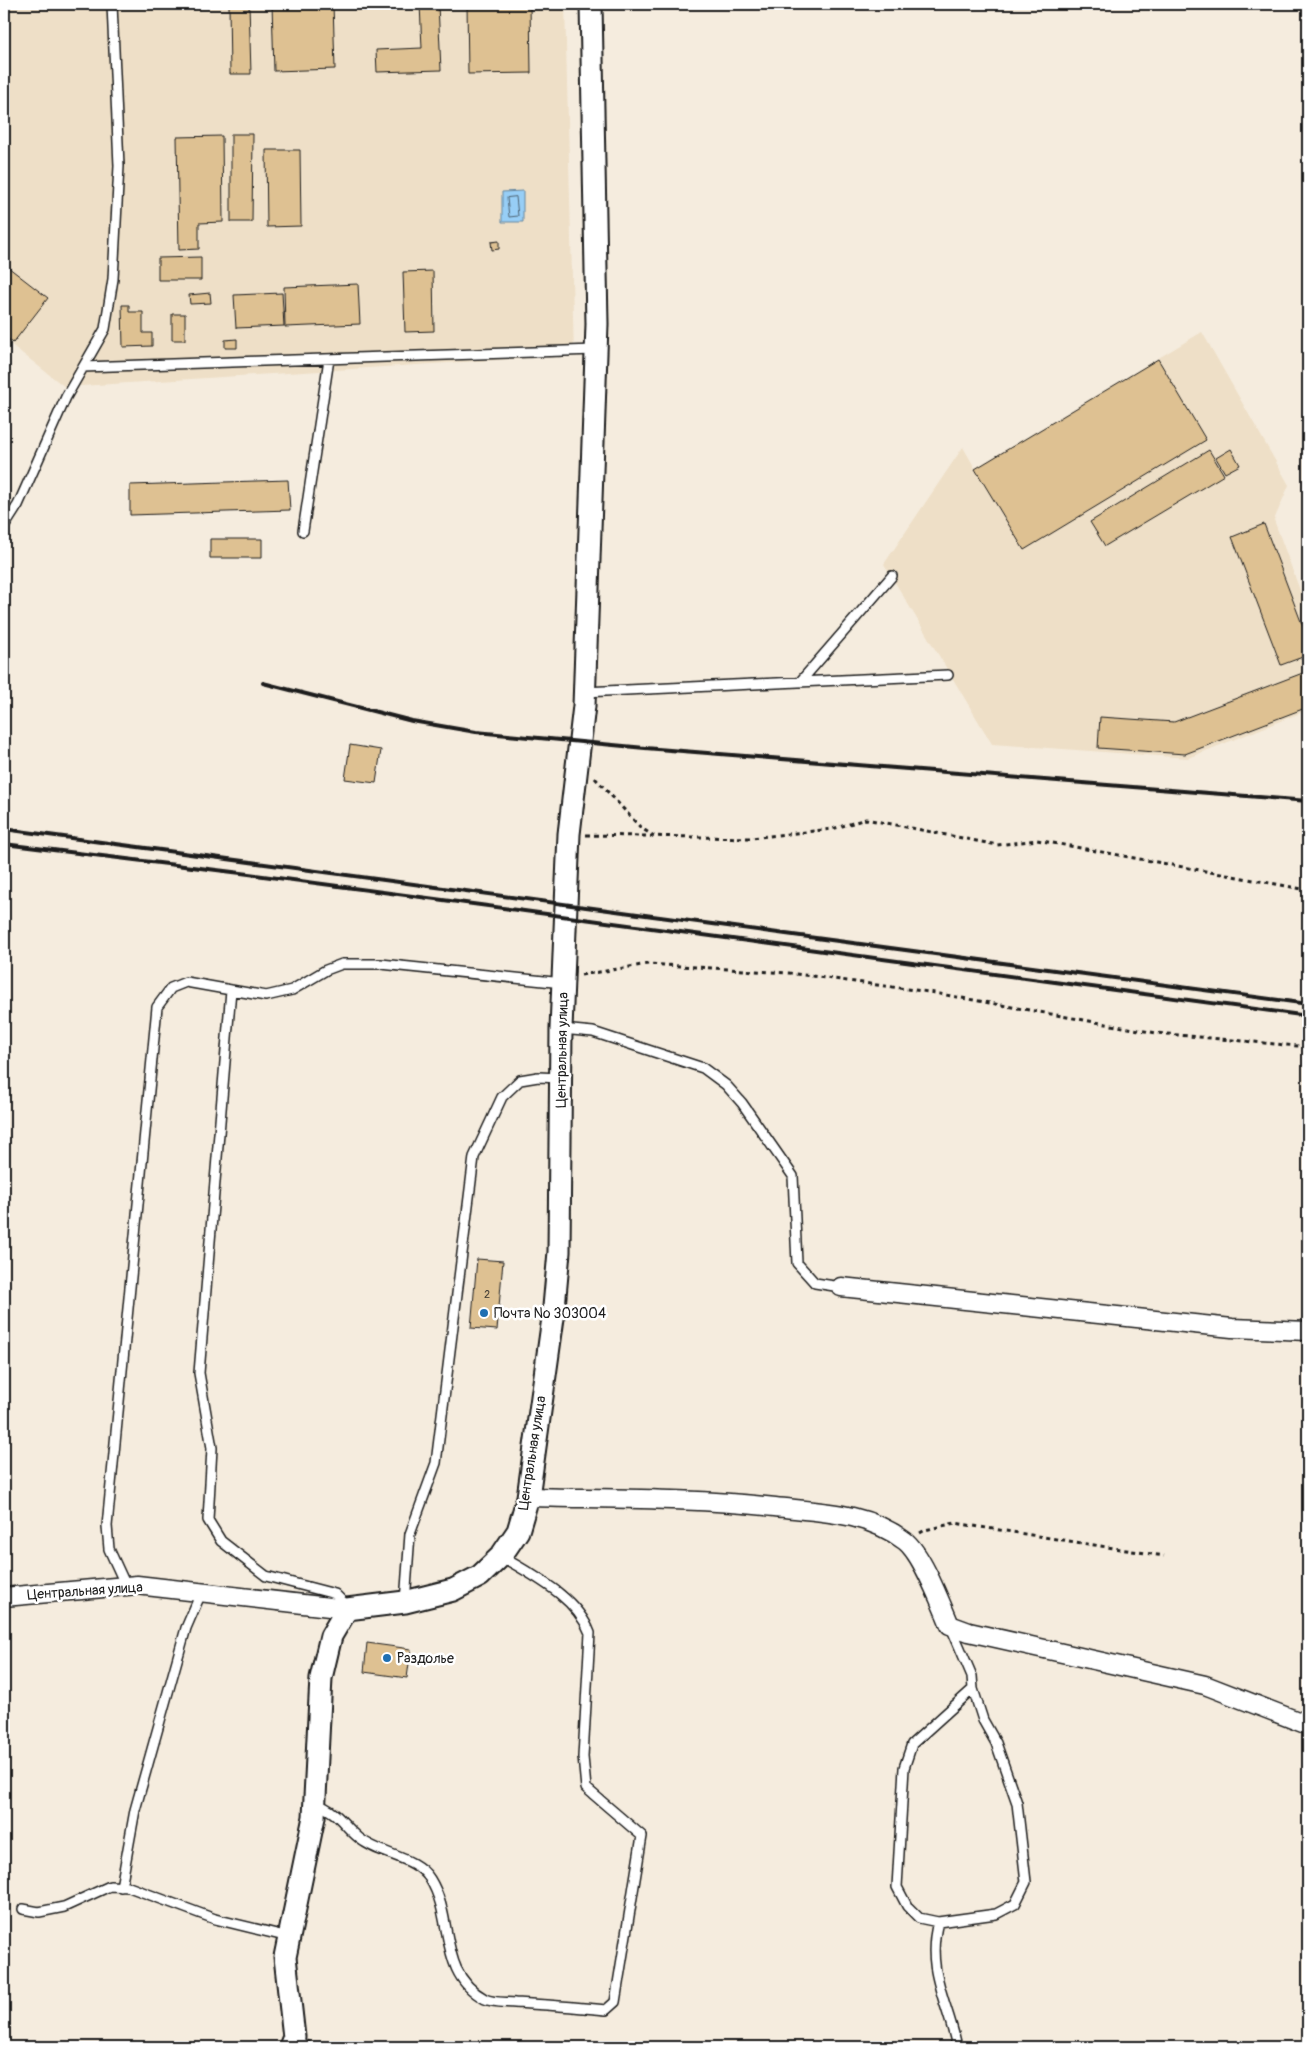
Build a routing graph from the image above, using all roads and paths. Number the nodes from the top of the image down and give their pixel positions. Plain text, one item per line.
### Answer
1 (112, 4) edge
2 (591, 4) edge
3 (596, 350) junction
4 (329, 359) junction
5 (83, 367) junction
6 (4, 527) edge
7 (303, 532) dead end
8 (892, 576) dead end
9 (948, 675) dead end
10 (800, 682) junction
11 (584, 692) junction
12 (578, 758) junction
13 (570, 834) junction
14 (654, 836) junction
15 (1308, 890) edge
16 (563, 980) junction
17 (231, 990) junction
18 (561, 1029) junction
19 (1308, 1047) edge
20 (561, 1078) junction
21 (841, 1288) joint
22 (1308, 1331) edge
23 (528, 1497) junction
24 (907, 1543) junction
25 (501, 1556) junction
26 (1164, 1556) dead end
27 (126, 1586) junction
28 (201, 1592) junction
29 (4, 1597) edge
30 (405, 1602) junction
31 (347, 1609) junction
32 (950, 1625) junction
33 (973, 1689) junction
34 (1308, 1726) edge
35 (315, 1803) junction
36 (121, 1887) junction
37 (24, 1908) dead end
38 (938, 1922) junction
39 (289, 1937) junction
40 (297, 2044) edge
41 (957, 2047) edge

1 - 5 lane
2 - 3 street, Центральная улица
3 - 4 lane
3 - 11 street, Центральная улица
4 - 5 lane
4 - 7 lane
5 - 6 lane
8 - 10 lane
9 - 10 lane
10 - 11 lane
11 - 12 street, Центральная улица
12 - 13 street, Центральная улица
12 - 14 path
13 - 14 path
13 - 16 street, Центральная улица
14 - 15 path
16 - 17 lane
16 - 18 street, Центральная улица
16 - 19 path
17 - 27 lane
17 - 31 lane
18 - 20 street, Центральная улица
18 - 21 lane
20 - 23 street, Центральная улица
20 - 30 lane
21 - 22 street
23 - 24 street
23 - 25 street, Центральная улица
24 - 26 path
24 - 32 street
25 - 30 street, Центральная улица
25 - 35 lane
27 - 28 street, Центральная улица
27 - 29 street, Центральная улица
28 - 31 street, Центральная улица
28 - 36 lane
30 - 31 street, Центральная улица
31 - 35 street
32 - 33 lane
32 - 34 street
33 - 38 lane
33 - 38 lane
35 - 39 street
36 - 37 lane
36 - 39 lane
38 - 41 lane
39 - 40 street

